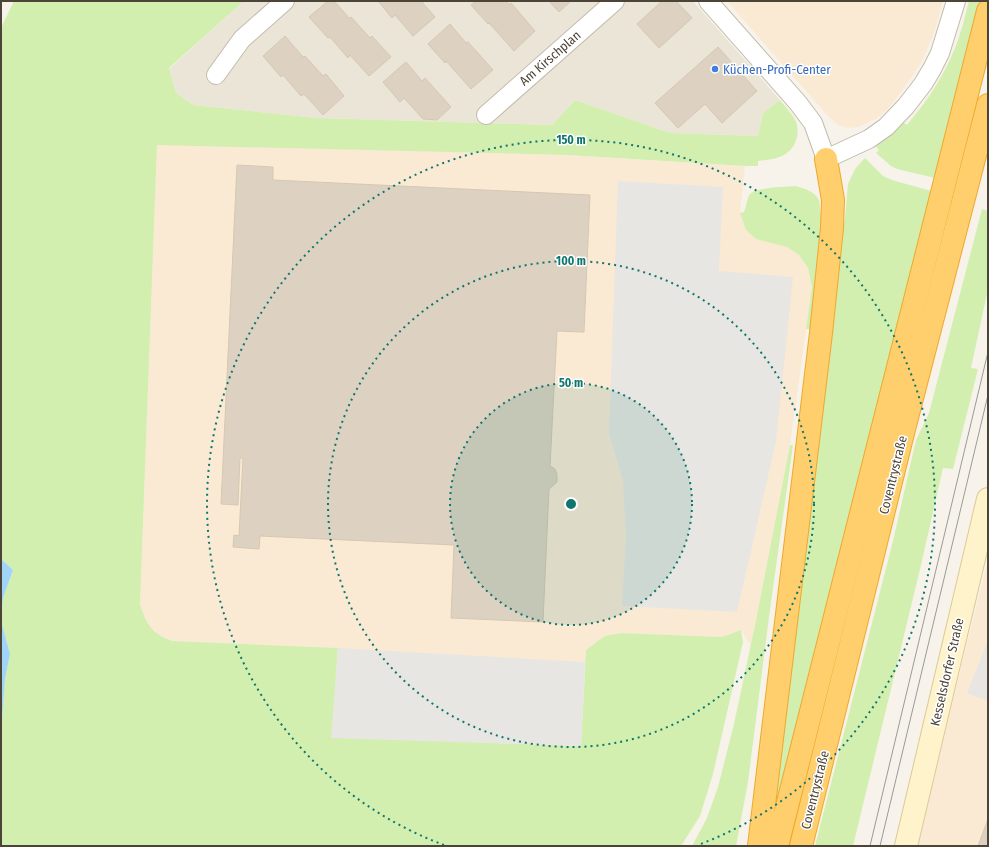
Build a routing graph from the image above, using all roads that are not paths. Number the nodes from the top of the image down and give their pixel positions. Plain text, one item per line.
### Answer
1 (285, 1) edge
2 (615, 1) edge
3 (708, 1) edge
4 (956, 1) edge
5 (988, 11) edge
6 (216, 75) dead end
7 (988, 105) edge
8 (486, 115) dead end
9 (988, 137) edge
10 (826, 159) junction
11 (968, 184) junction
12 (988, 499) edge
13 (759, 846) edge
14 (778, 846) edge
15 (801, 846) edge
16 (906, 846) edge

1 - 6 street
2 - 8 street, Am Kirschplan
3 - 10 street
4 - 10 street
5 - 14 highway
7 - 11 highway, Coventrystraße
9 - 11 highway
10 - 13 highway
11 - 15 highway, Coventrystraße
12 - 16 street, Kesselsdorfer Straße

